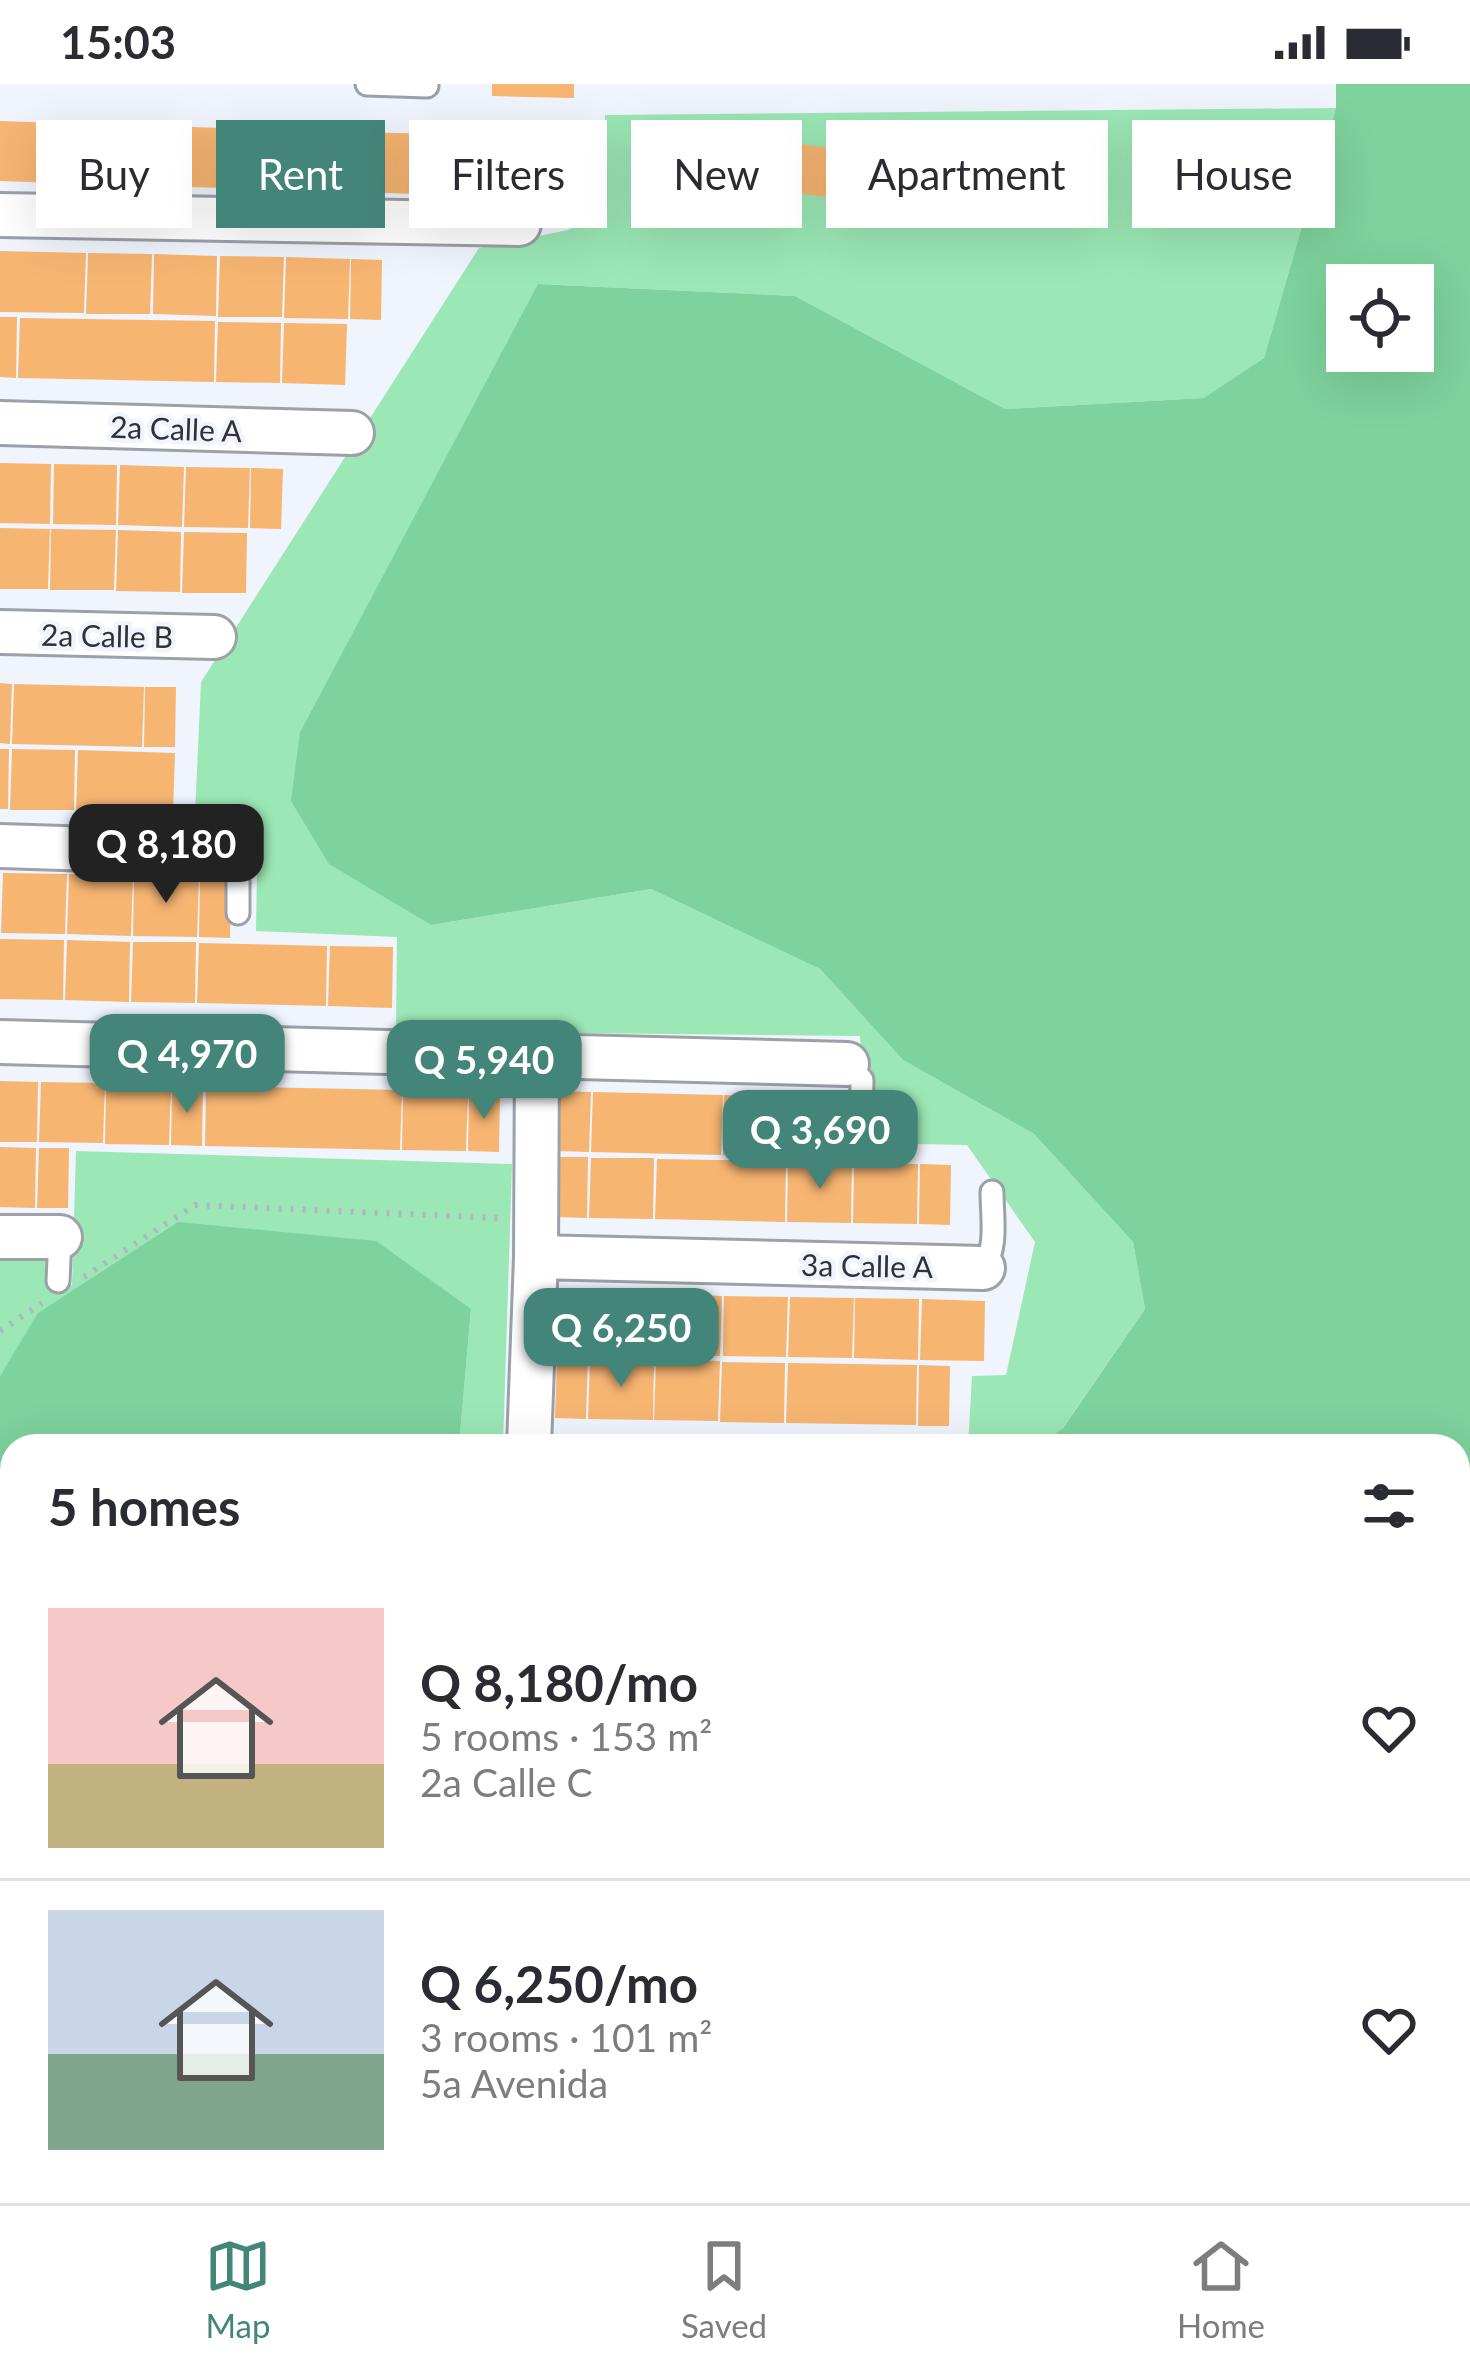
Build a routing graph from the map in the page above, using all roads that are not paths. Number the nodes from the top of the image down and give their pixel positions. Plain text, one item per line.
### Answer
1 (367, 84) edge
2 (427, 86) edge
3 (0, 215) edge
4 (409, 222) edge
5 (0, 423) edge
6 (352, 433) dead end
7 (0, 632) edge
8 (214, 637) dead end
9 (0, 846) edge
10 (218, 854) joint
11 (238, 914) dead end
12 (0, 1042) edge
13 (537, 1053) junction
14 (847, 1064) joint
15 (861, 1142) dead end
16 (992, 1192) dead end
17 (0, 1237) edge
18 (59, 1237) joint
19 (536, 1238) junction
20 (983, 1268) joint
21 (65, 1285) road end
22 (529, 1434) edge

1 - 2 lane
3 - 4 street
5 - 6 street, 2a Calle A
7 - 8 street, 2a Calle B
9 - 10 street
10 - 11 lane
12 - 13 street
13 - 14 street
13 - 19 street
14 - 15 lane
16 - 20 lane
17 - 18 street
18 - 21 lane
19 - 20 street, 3a Calle A
19 - 22 street

